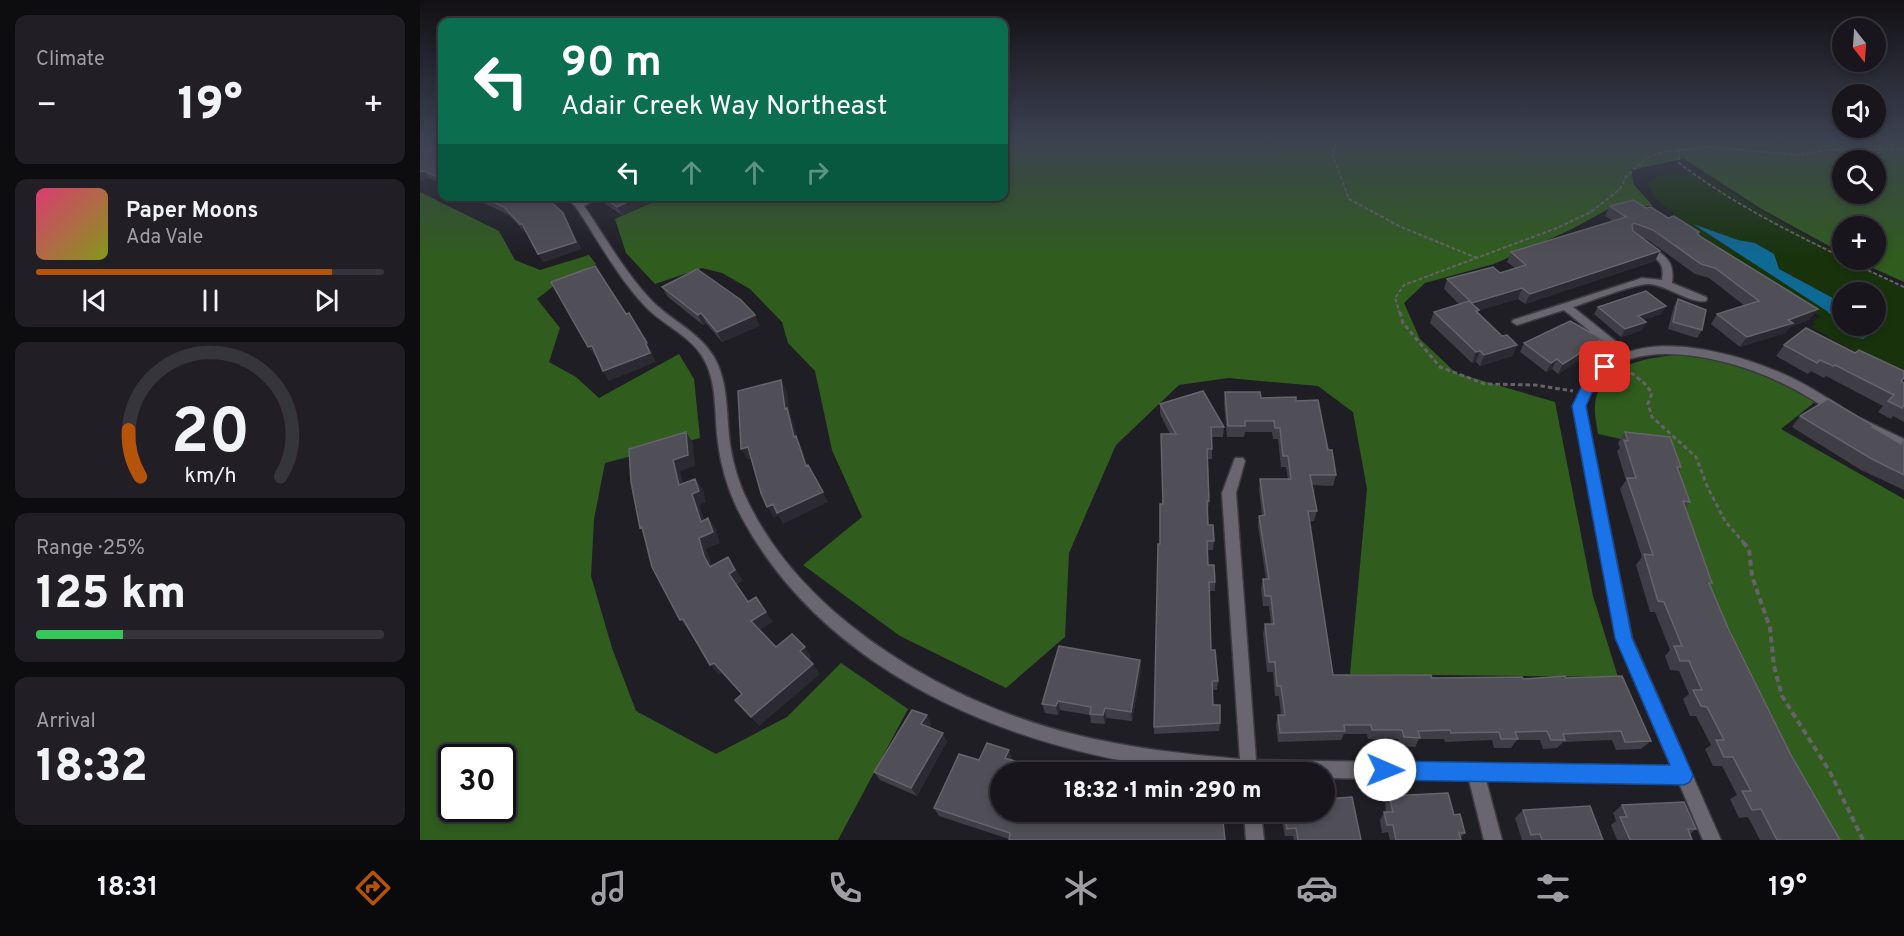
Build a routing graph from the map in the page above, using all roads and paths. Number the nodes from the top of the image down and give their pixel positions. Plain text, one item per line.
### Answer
1 (1341, 176) edge
2 (1627, 176) edge
3 (1697, 176) edge
4 (574, 201) edge
5 (1632, 237) edge
6 (1832, 252) edge
7 (1477, 258) junction
8 (1864, 270) edge
9 (1667, 284) junction
10 (1904, 287) edge
11 (1702, 299) dead end
12 (1565, 306) junction
13 (1517, 322) dead end
14 (1621, 358) junction
15 (1575, 387) dead end
16 (1904, 444) edge
17 (1239, 461) dead end
18 (1190, 762) edge
19 (1248, 762) edge
20 (1335, 771) edge
21 (1475, 772) junction
22 (1684, 775) junction
23 (1254, 822) edge
24 (1255, 840) edge
25 (1493, 840) edge
26 (1712, 840) edge
27 (1863, 840) edge

1 - 7 path
2 - 7 path
3 - 6 path
4 - 18 street
5 - 9 street
7 - 15 path
8 - 10 path
9 - 11 street
9 - 12 street
12 - 13 street
12 - 14 street
14 - 16 street
14 - 22 street
14 - 27 path
17 - 19 street
20 - 21 street
21 - 22 street
21 - 25 street
22 - 26 street
23 - 24 street

